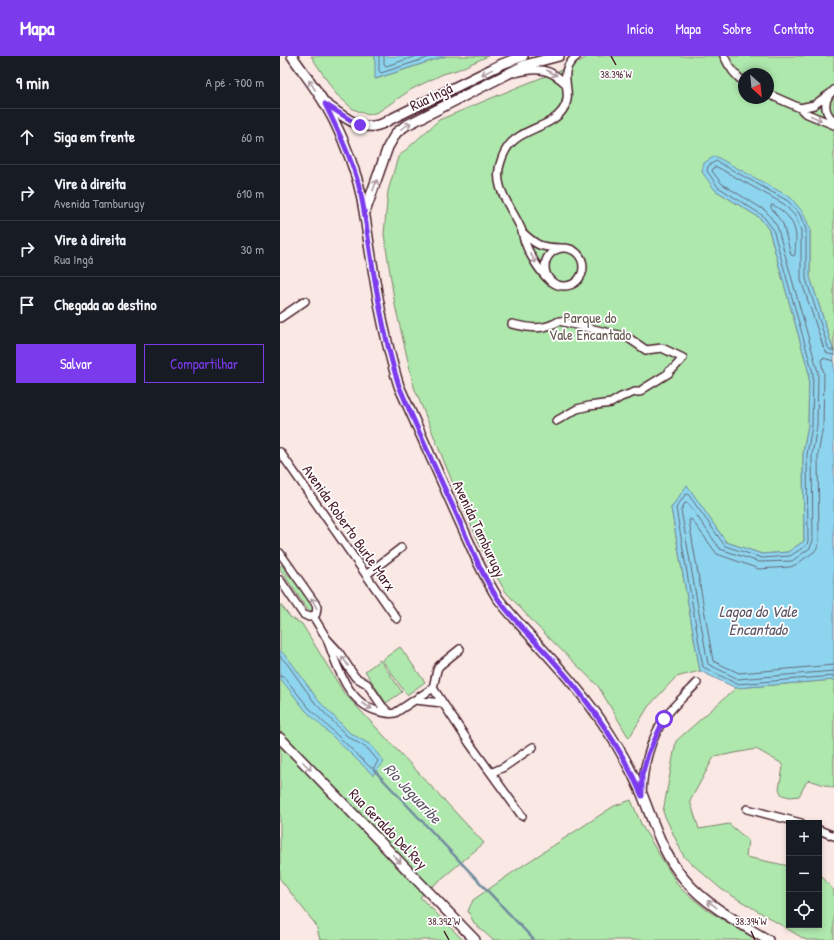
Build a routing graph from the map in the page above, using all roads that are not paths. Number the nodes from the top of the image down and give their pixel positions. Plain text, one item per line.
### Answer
1 (292, 56) edge
2 (523, 56) edge
3 (559, 56) edge
4 (577, 56) edge
5 (724, 56) edge
6 (507, 75) junction
7 (738, 77) edge
8 (566, 84) junction
9 (832, 91) edge
10 (774, 97) edge
11 (325, 104) junction
12 (800, 108) junction
13 (834, 121) edge
14 (834, 125) edge
15 (365, 214) junction
16 (522, 232) junction
17 (566, 248) junction
18 (550, 281) junction
19 (305, 301) dead end
20 (280, 318) edge
21 (512, 324) dead end
22 (556, 421) dead end
23 (280, 452) edge
24 (401, 548) dead end
25 (281, 556) edge
26 (366, 575) junction
27 (280, 580) edge
28 (313, 616) junction
29 (397, 619) dead end
30 (327, 639) junction
31 (460, 649) dead end
32 (359, 680) junction
33 (697, 683) dead end
34 (348, 687) junction
35 (432, 688) junction
36 (415, 700) junction
37 (442, 704) junction
38 (389, 714) junction
39 (280, 738) edge
40 (533, 747) dead end
41 (490, 773) junction
42 (642, 796) junction
43 (747, 809) dead end
44 (522, 816) dead end
45 (789, 820) edge
46 (822, 831) edge
47 (834, 836) edge
48 (475, 940) edge
49 (768, 940) edge

11 -> 1 main road, Avenida Tamburugy
2 -> 11 main road, Rua Ingá
3 - 6 main road, Rua Ingá
4 - 8 street
5 - 7 street
6 -> 8 street
15 -> 6 main road, Rua Ingá
8 - 16 street
9 - 12 street
9 - 13 street
10 - 12 street
11 - 15 main road, Avenida Tamburugy
12 -> 14 street
15 - 42 main road, Avenida Tamburugy
16 - 17 street
16 -> 18 street
17 - 18 street
17 - 18 street
19 - 20 street
21 - 22 street
23 - 26 street, Avenida Roberto Burle Marx
24 - 26 street
28 -> 25 street
26 - 29 street, Avenida Roberto Burle Marx
27 - 28 street
28 - 30 street
32 -> 30 street
30 - 34 street
31 - 35 street
32 - 34 street
32 - 38 street
33 - 42 street
34 -> 38 street
35 - 36 street
35 - 37 street
36 - 37 street
36 - 38 street
37 - 41 street
39 -> 48 main road, Rua Geraldo Del'Rey
40 - 41 street
41 - 44 street
49 -> 42 main road, Avenida Tamburugy
43 - 45 street
46 - 47 street

